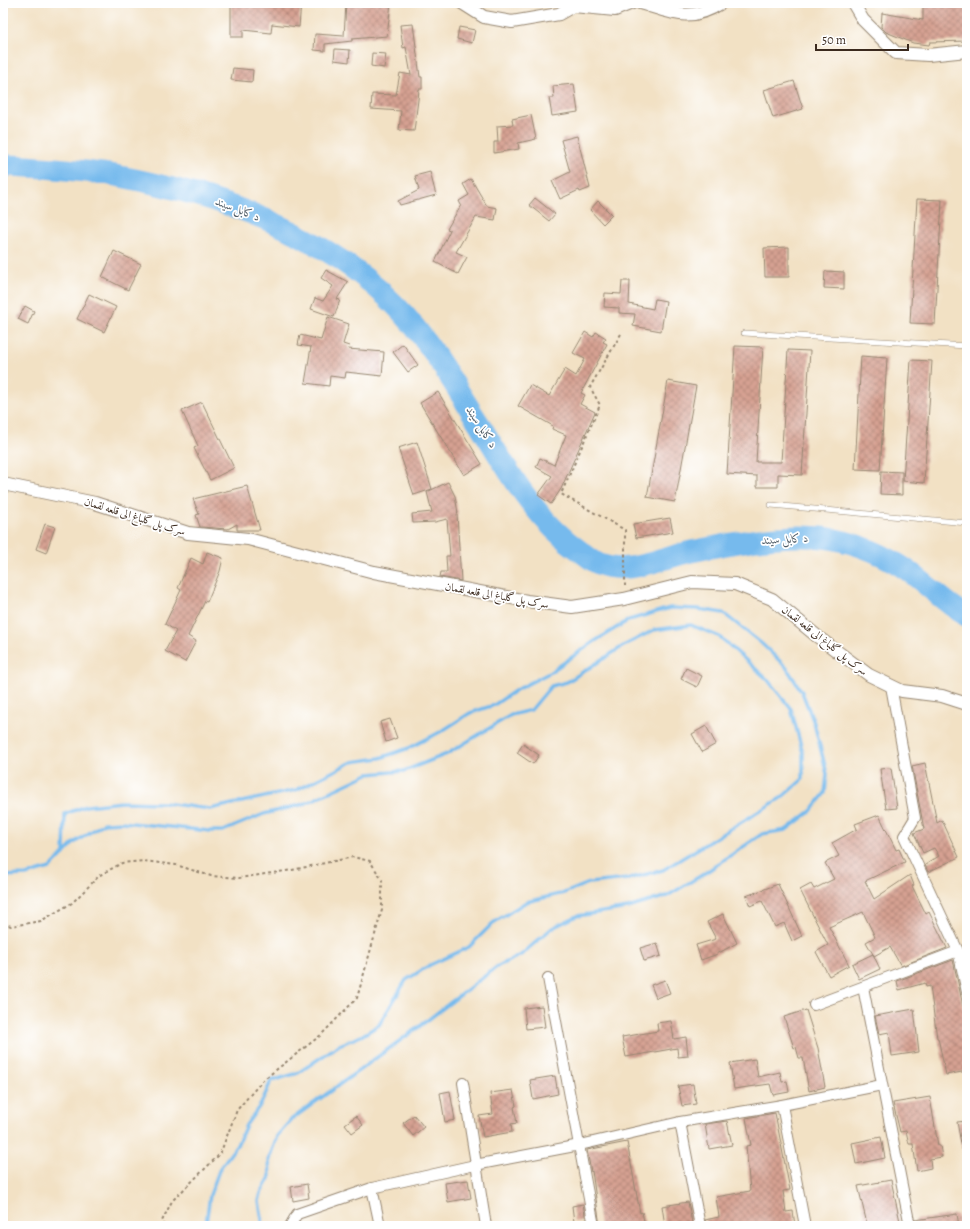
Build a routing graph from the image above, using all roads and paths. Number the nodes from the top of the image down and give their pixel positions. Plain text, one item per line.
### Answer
1 (462, 3) edge
2 (632, 3) edge
3 (640, 3) edge
4 (721, 3) edge
5 (854, 3) edge
6 (967, 51) edge
7 (744, 333) dead end
8 (621, 334) dead end
9 (967, 346) edge
10 (3, 484) edge
11 (771, 505) dead end
12 (967, 523) edge
13 (624, 599) junction
14 (891, 686) junction
15 (967, 704) edge
16 (3, 923) edge
17 (958, 951) junction
18 (548, 978) dead end
19 (862, 987) junction
20 (967, 992) edge
21 (814, 1005) dead end
22 (462, 1083) dead end
23 (882, 1085) junction
24 (782, 1105) junction
25 (680, 1122) junction
26 (580, 1145) junction
27 (475, 1165) junction
28 (372, 1188) junction
29 (164, 1226) edge
30 (290, 1226) edge
31 (380, 1226) edge
32 (486, 1226) edge
33 (594, 1226) edge
34 (700, 1226) edge
35 (805, 1226) edge
36 (910, 1226) edge

1 - 2 street
3 - 4 street
5 - 6 street
7 - 9 lane
8 - 13 path
10 - 13 street, سرک پل گلباغ الی قلعه لقمان
11 - 12 lane
13 - 14 street, سرک پل گلباغ الی قلعه لقمان
14 - 15 street, سرک پل گلباغ الی قلعه لقمان
14 - 17 street
16 - 29 path
17 - 19 street
17 - 20 street
18 - 26 street
19 - 21 street
19 - 23 street
22 - 27 street
23 - 24 street
23 - 36 street
24 - 25 street
24 - 35 street
25 - 26 street
25 - 34 street
26 - 27 street
26 - 33 street
27 - 28 street
27 - 32 street
28 - 30 street
28 - 31 street

